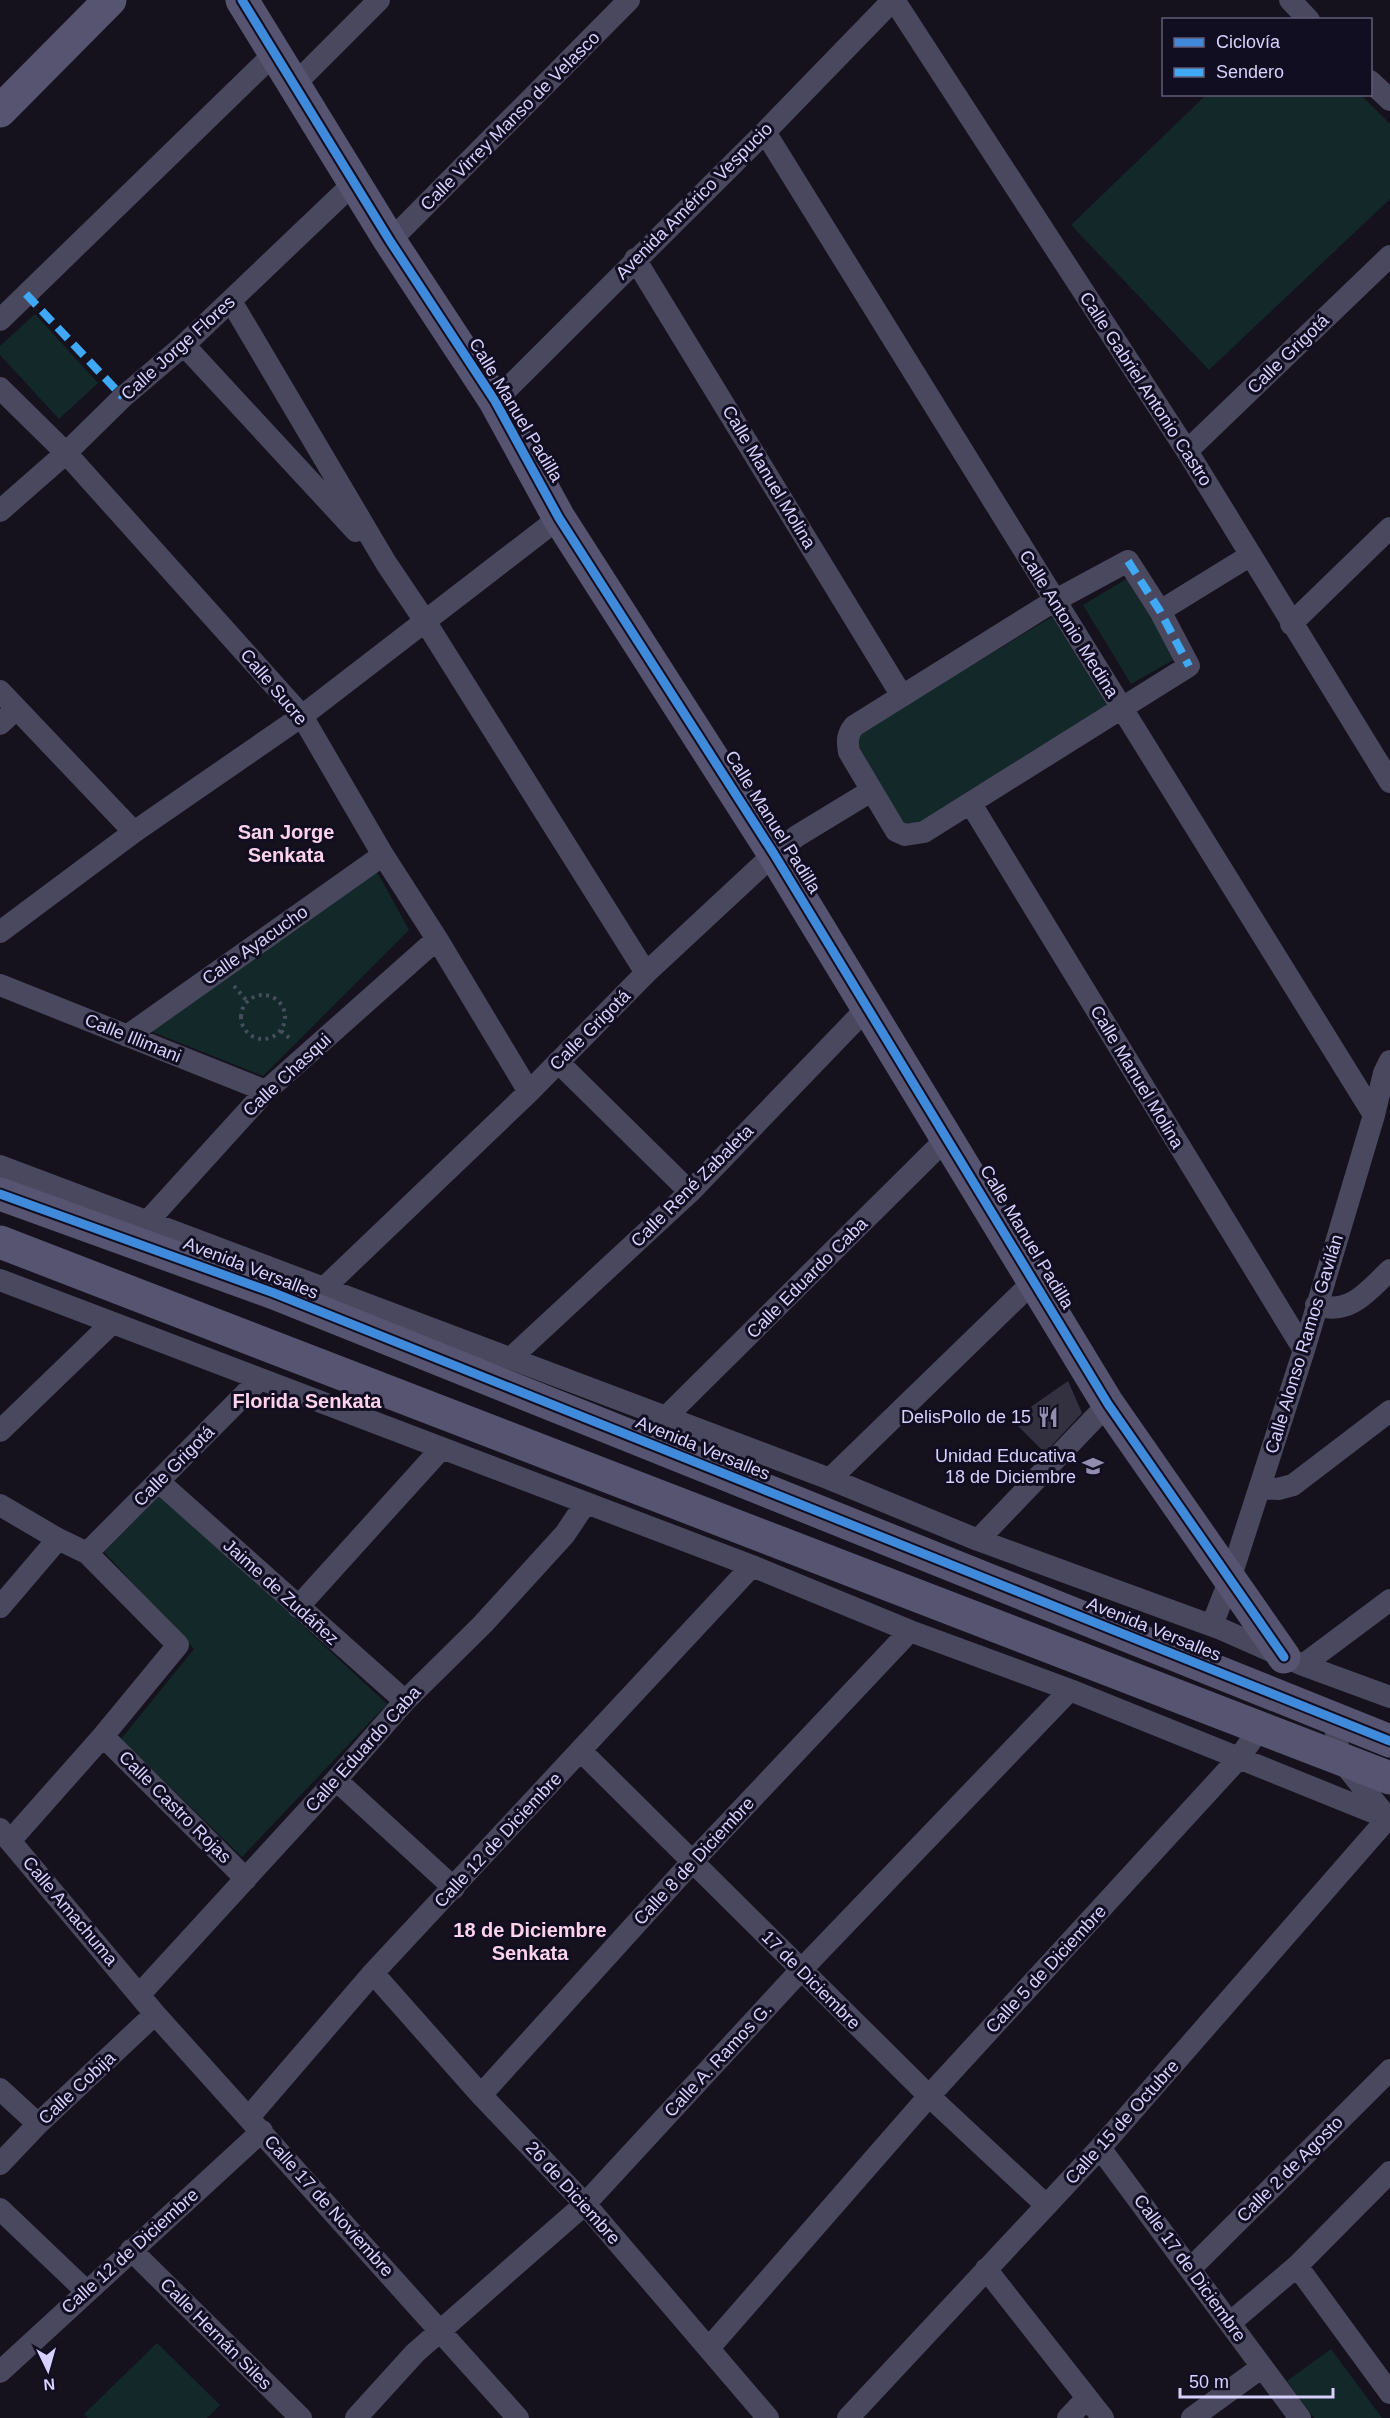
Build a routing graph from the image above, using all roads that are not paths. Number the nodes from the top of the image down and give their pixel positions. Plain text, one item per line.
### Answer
1 (110, 0) edge
2 (242, 0) edge
3 (379, 0) edge
4 (629, 0) edge
5 (893, 0) edge
6 (1290, 0) edge
7 (1307, 18) edge
8 (275, 53) junction
9 (1372, 82) edge
10 (294, 85) junction
11 (1390, 100) edge
12 (0, 111) edge
13 (765, 132) junction
14 (354, 182) junction
15 (390, 241) junction
16 (1390, 256) edge
17 (635, 259) junction
18 (231, 301) junction
19 (0, 320) edge
20 (184, 345) junction
21 (0, 388) edge
22 (495, 400) junction
23 (1186, 451) junction
24 (66, 453) junction
25 (0, 511) edge
26 (559, 518) junction
27 (1390, 528) edge
28 (1251, 555) junction
29 (387, 563) junction
30 (1054, 601) junction
31 (1160, 611) junction
32 (425, 621) junction
33 (1291, 624) junction
34 (0, 691) edge
35 (902, 696) junction
36 (1123, 709) junction
37 (8, 716) edge
38 (302, 716) junction
39 (1389, 778) edge
40 (871, 791) junction
41 (971, 804) junction
42 (134, 832) junction
43 (774, 854) junction
44 (384, 855) junction
45 (0, 932) edge
46 (437, 939) junction
47 (646, 973) junction
48 (0, 985) edge
49 (868, 1007) junction
50 (127, 1036) junction
51 (1390, 1061) edge
52 (558, 1062) junction
53 (266, 1091) junction
54 (529, 1092) junction
55 (1374, 1115) junction
56 (947, 1138) junction
57 (0, 1166) edge
58 (690, 1192) junction
59 (0, 1194) edge
60 (147, 1222) junction
61 (0, 1242) edge
62 (1390, 1270) edge
63 (0, 1280) edge
64 (1034, 1281) junction
65 (324, 1288) junction
66 (1316, 1305) junction
67 (112, 1323) junction
68 (1304, 1350) junction
69 (511, 1358) junction
70 (260, 1379) junction
71 (1108, 1404) junction
72 (1390, 1411) edge
73 (666, 1417) junction
74 (0, 1431) edge
75 (441, 1449) junction
76 (830, 1479) junction
77 (158, 1481) junction
78 (1260, 1488) junction
79 (585, 1504) junction
80 (0, 1505) edge
81 (58, 1539) junction
82 (978, 1540) junction
83 (87, 1553) junction
84 (752, 1566) junction
85 (1230, 1579) junction
86 (1390, 1599) edge
87 (0, 1607) edge
88 (298, 1607) junction
89 (1212, 1625) junction
90 (910, 1631) junction
91 (1294, 1661) junction
92 (1070, 1690) junction
93 (1390, 1697) edge
94 (1281, 1698) junction
95 (405, 1701) junction
96 (1334, 1720) junction
97 (1260, 1728) junction
98 (103, 1736) junction
99 (1390, 1741) edge
100 (581, 1751) junction
101 (1239, 1758) junction
102 (1340, 1760) junction
103 (1390, 1778) edge
104 (336, 1780) junction
105 (1389, 1820) edge
106 (5, 1835) edge
107 (692, 1862) junction
108 (246, 1879) junction
109 (454, 1888) junction
110 (801, 1970) junction
111 (373, 1973) junction
112 (140, 1994) junction
113 (155, 2014) junction
114 (1390, 2070) edge
115 (0, 2089) edge
116 (482, 2095) junction
117 (928, 2096) junction
118 (38, 2124) junction
119 (256, 2124) junction
120 (1100, 2148) junction
121 (0, 2164) edge
122 (1390, 2172) edge
123 (585, 2204) junction
124 (1046, 2205) junction
125 (0, 2209) edge
126 (131, 2250) junction
127 (1297, 2266) junction
128 (1191, 2268) junction
129 (986, 2269) junction
130 (86, 2291) junction
131 (1231, 2322) junction
132 (441, 2331) junction
133 (709, 2348) junction
134 (1262, 2367) junction
135 (0, 2372) edge
136 (1390, 2393) edge
137 (1087, 2398) junction
138 (301, 2418) edge
139 (356, 2418) edge
140 (518, 2418) edge
141 (768, 2418) edge
142 (848, 2418) edge
143 (1068, 2418) edge
144 (1103, 2418) edge
145 (1192, 2418) edge
146 (1300, 2418) edge

1 - 12 street
2 - 8 street, Calle Manuel Padilla
3 - 10 street
4 - 15 street, Calle Virrey Manso de Velasco
5 - 13 street, Avenida Américo Vespucio
5 - 23 street, Calle Gabriel Antonio Castro
6 - 7 street
8 - 10 street, Calle Manuel Padilla
8 - 19 street
9 - 11 street
10 - 14 street, Calle Manuel Padilla
13 - 17 street, Avenida Américo Vespucio
13 - 30 street, Calle Antonio Medina
14 - 15 street, Calle Manuel Padilla
14 - 18 street, Calle Jorge Flores
15 - 22 street, Calle Manuel Padilla
16 - 23 street, Calle Grigotá
17 - 22 street, Avenida Américo Vespucio
17 - 35 street, Calle Manuel Molina
18 - 20 street, Calle Jorge Flores
18 - 29 street
20 - 24 street, Calle Jorge Flores
20 - 29 street
21 - 24 street, Calle Sucre
22 - 26 street, Calle Manuel Padilla
23 - 28 street, Calle Gabriel Antonio Castro
24 - 25 street, Calle Jorge Flores
24 - 38 street, Calle Sucre
26 - 32 street
26 - 43 street, Calle Manuel Padilla
27 - 33 street
28 - 31 street
28 - 33 street, Calle Gabriel Antonio Castro
29 - 32 street
30 - 31 street
30 - 35 street
30 - 36 street, Calle Antonio Medina
31 - 36 street
32 - 38 street
32 - 47 street
33 - 39 street, Calle Gabriel Antonio Castro
34 - 37 street
35 - 40 street
36 - 41 street
36 - 55 street, Calle Antonio Medina
37 - 42 street
38 - 42 street
38 - 44 street, Calle Sucre
40 - 41 street
40 - 43 street, Calle Grigotá
41 - 68 street, Calle Manuel Molina
42 - 45 street
43 - 47 street, Calle Grigotá
43 - 49 street, Calle Manuel Padilla
44 - 46 street, Calle Sucre
44 - 50 street, Calle Ayacucho
46 - 53 street, Calle Chasqui
46 - 54 street, Calle Sucre
47 - 52 street, Calle Grigotá
48 - 50 street, Calle Illimani
49 - 56 street, Calle Manuel Padilla
49 - 58 street, Calle René Zabaleta
50 - 53 street, Calle Illimani
51 - 55 street, Calle Alonso Ramos Gavilán
52 - 54 street, Calle Grigotá
52 - 58 street
53 - 60 street, Calle Chasqui
54 - 65 street, Calle Grigotá
55 - 66 street, Calle Alonso Ramos Gavilán
56 - 64 street, Calle Manuel Padilla
56 - 73 street, Calle Eduardo Caba
57 - 60 street, Avenida Versalles
58 - 69 street, Calle René Zabaleta
59 - 94 street, Avenida Versalles
60 - 65 street, Avenida Versalles
61 - 97 street
62 - 66 street
63 - 67 street
64 - 71 street, Calle Manuel Padilla
64 - 76 street
65 - 69 street, Avenida Versalles
66 - 68 street, Calle Alonso Ramos Gavilán
67 - 70 street
67 - 74 street
68 - 78 street, Calle Alonso Ramos Gavilán
69 - 73 street, Avenida Versalles
70 - 75 street
70 - 77 street, Calle Grigotá
71 - 82 street
71 - 85 street, Calle Manuel Padilla
72 - 78 street
73 - 76 street, Avenida Versalles
75 - 79 street
75 - 88 street
76 - 82 street, Avenida Versalles
77 - 83 street, Calle Grigotá
77 - 88 street, Jaime de Zudáñez
78 - 85 street, Calle Alonso Ramos Gavilán
79 - 84 street
79 - 95 street, Calle Eduardo Caba
80 - 81 street
81 - 83 street
81 - 87 street
82 - 89 street, Avenida Versalles
83 - 98 street
84 - 90 street
84 - 100 street, Calle 12 de Diciembre
85 - 89 street, Calle Alonso Ramos Gavilán
85 - 91 street, Calle Manuel Padilla
86 - 91 street, Calle 5 de Diciembre
88 - 95 street, Jaime de Zudáñez
89 - 91 street, Avenida Versalles
90 - 92 street
90 - 107 street, Calle 8 de Diciembre
91 - 93 street, Avenida Versalles
91 - 94 street, Calle 5 de Diciembre
92 - 101 street
92 - 110 street, Calle A. Ramos G.
94 - 96 street, Avenida Versalles
94 - 97 street, Calle 5 de Diciembre
95 - 104 street, Calle Eduardo Caba
96 - 99 street, Avenida Versalles
96 - 102 street
97 - 101 street, Calle 5 de Diciembre
97 - 102 street
98 - 106 street
98 - 108 street, Calle Castro Rojas
100 - 107 street, 17 de Diciembre
100 - 109 street, Calle 12 de Diciembre
101 - 105 street
101 - 117 street, Calle 5 de Diciembre
102 - 103 street
102 - 105 street
104 - 108 street, Calle Eduardo Caba
104 - 109 street
105 - 120 street, Calle 15 de Octubre
106 - 112 street, Calle Amachuma
107 - 110 street, 17 de Diciembre
107 - 116 street, Calle 8 de Diciembre
108 - 112 street, Calle Eduardo Caba
109 - 111 street, Calle 12 de Diciembre
110 - 117 street, 17 de Diciembre
110 - 123 street, Calle A. Ramos G.
111 - 116 street, 26 de Diciembre
111 - 119 street, Calle 12 de Diciembre
112 - 113 street, Calle 17 de Noviembre
113 - 118 street, Calle Cobija
113 - 119 street, Calle 17 de Noviembre
114 - 128 street, Calle 2 de Agosto
115 - 118 street
116 - 123 street, 26 de Diciembre
117 - 124 street, 17 de Diciembre
117 - 133 street, Calle 5 de Diciembre
118 - 121 street, Calle Cobija
119 - 126 street, Calle 12 de Diciembre
119 - 132 street, Calle 17 de Noviembre
120 - 124 street, Calle 15 de Octubre
120 - 128 street, Calle 17 de Diciembre
122 - 127 street
123 - 132 street, Calle A. Ramos G.
123 - 133 street, 26 de Diciembre
124 - 129 street, Calle 15 de Octubre
125 - 130 street
126 - 130 street, Calle 12 de Diciembre
126 - 138 street, Calle Hernán Siles
127 - 131 street
127 - 136 street
128 - 131 street, Calle 17 de Diciembre
129 - 137 street
129 - 142 street, Calle 15 de Octubre
130 - 135 street, Calle 12 de Diciembre
131 - 134 street, Calle 17 de Diciembre
132 - 139 street, Calle A. Ramos G.
132 - 140 street, Calle 17 de Noviembre
133 - 141 street, 26 de Diciembre
134 - 145 street
134 - 146 street, Calle 17 de Diciembre
137 - 143 street
137 - 144 street

